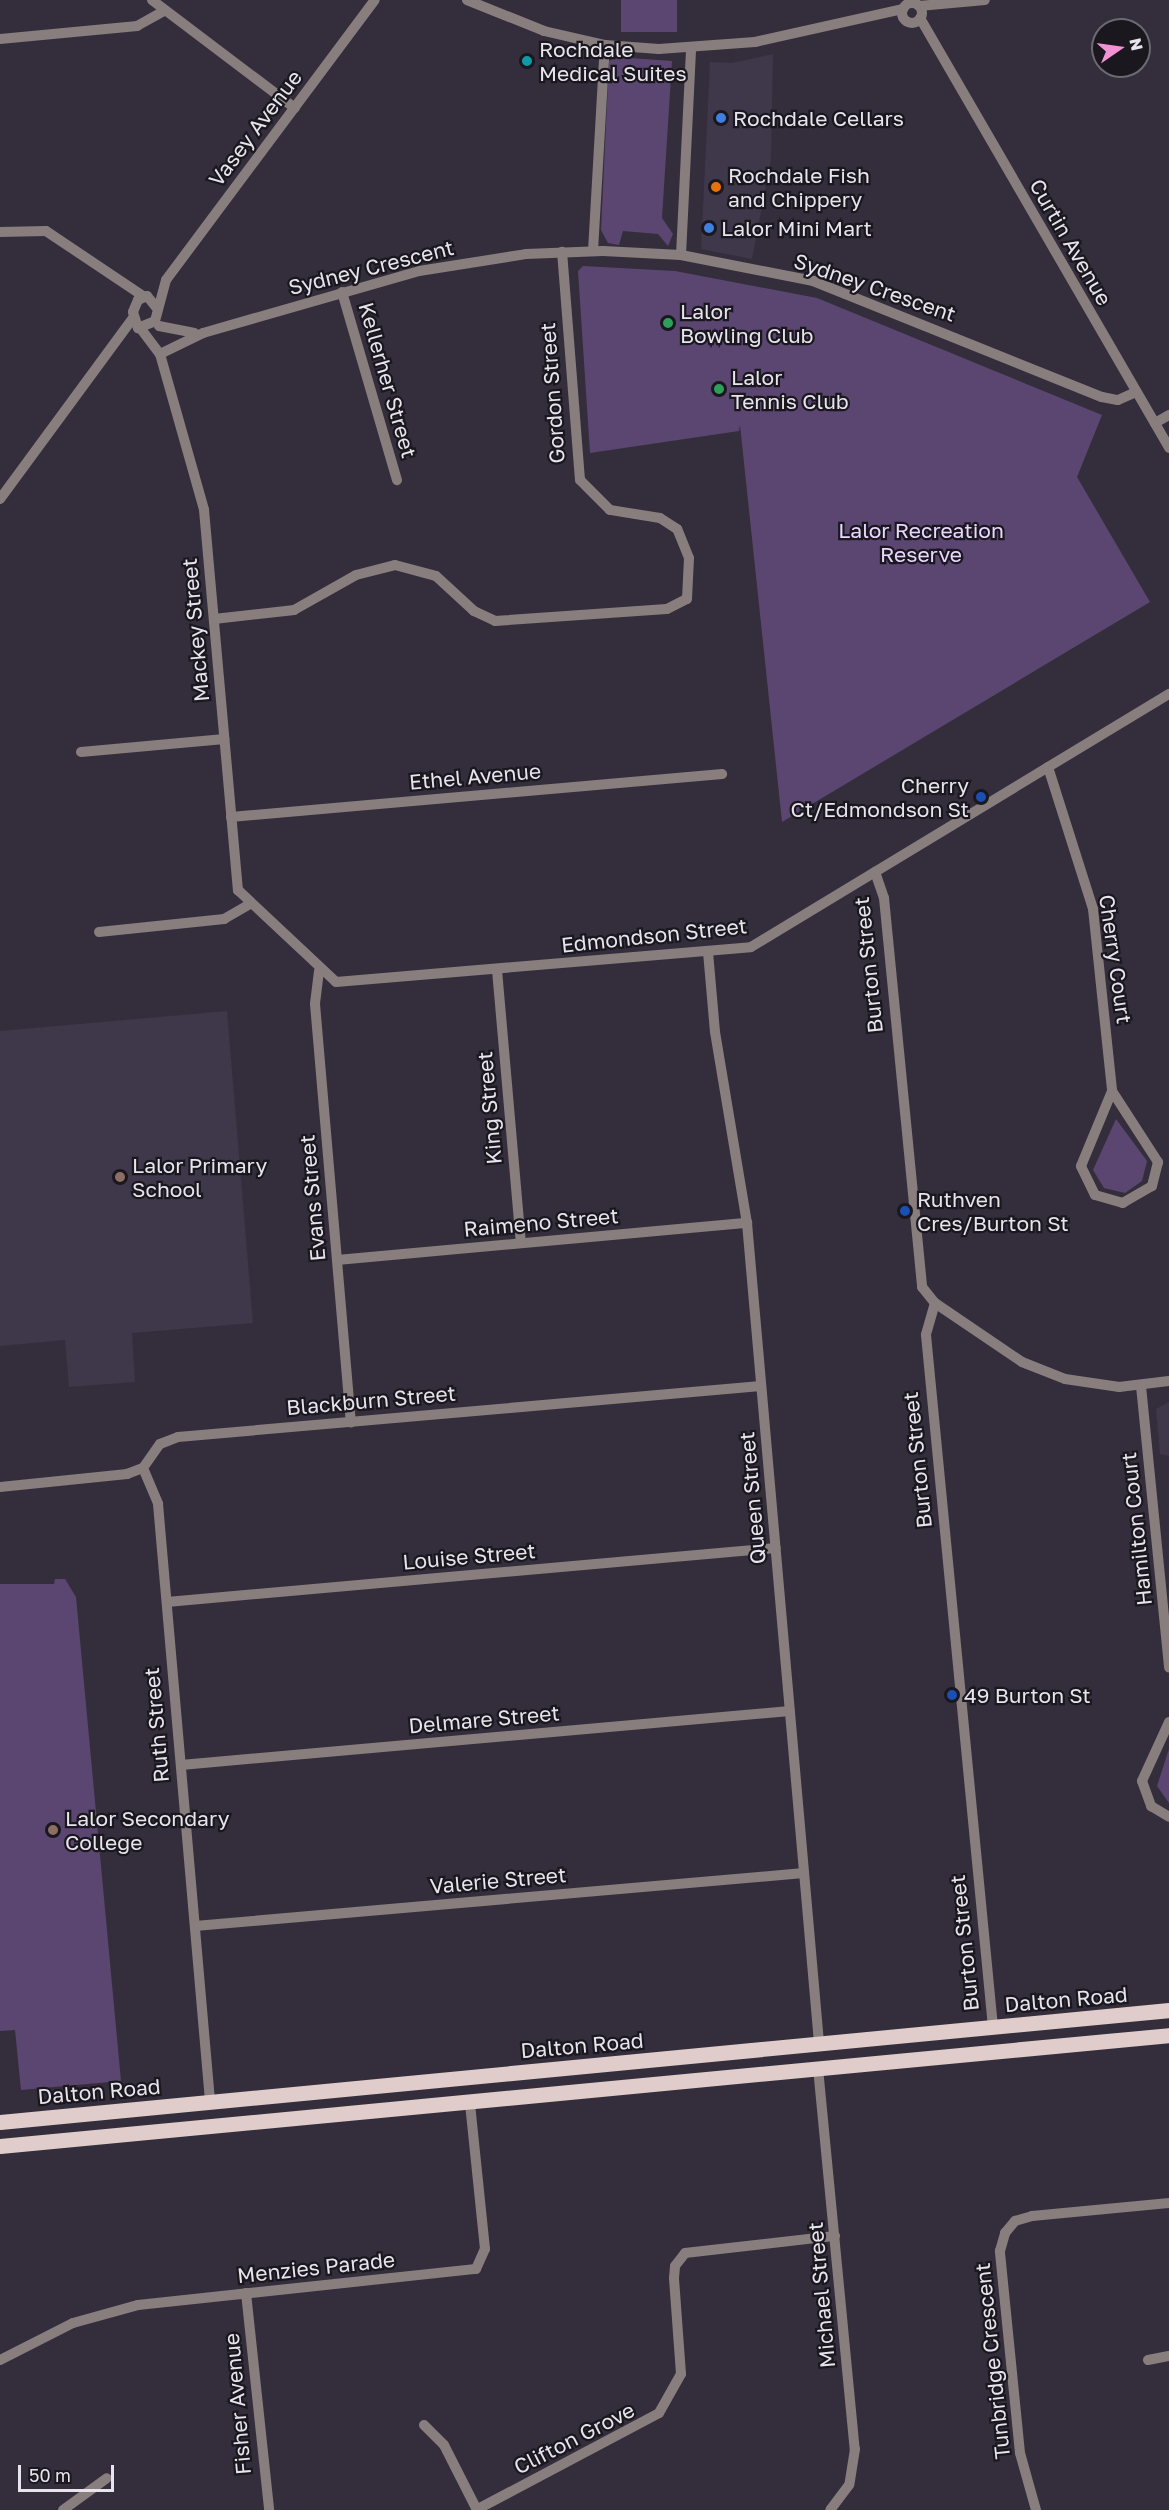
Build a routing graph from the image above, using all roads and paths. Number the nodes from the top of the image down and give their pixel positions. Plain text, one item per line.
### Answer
1 (152, 0) edge
2 (375, 0) edge
3 (467, 0) edge
4 (985, 0) edge
5 (911, 10) edge
6 (164, 12) junction
7 (0, 39) edge
8 (605, 45) junction
9 (691, 50) junction
10 (295, 108) junction
11 (0, 232) edge
12 (593, 251) junction
13 (562, 252) junction
14 (681, 255) junction
15 (166, 280) junction
16 (120, 284) junction
17 (342, 292) junction
18 (145, 296) junction
19 (158, 316) junction
20 (137, 321) junction
21 (203, 333) junction
22 (160, 354) junction
23 (1136, 392) junction
24 (1169, 415) edge
25 (1155, 423) junction
26 (1169, 448) edge
27 (397, 480) dead end
28 (0, 499) edge
29 (214, 620) junction
30 (1169, 694) edge
31 (224, 739) junction
32 (81, 752) dead end
33 (1048, 767) junction
34 (722, 774) dead end
35 (231, 817) junction
36 (875, 872) junction
37 (248, 905) junction
38 (99, 932) dead end
39 (708, 952) junction
40 (497, 970) junction
41 (319, 971) junction
42 (1112, 1091) junction
43 (747, 1223) junction
44 (520, 1243) junction
45 (337, 1260) junction
46 (935, 1303) junction
47 (1169, 1381) edge
48 (762, 1386) junction
49 (1141, 1386) junction
50 (351, 1422) junction
51 (143, 1467) junction
52 (0, 1487) edge
53 (776, 1548) junction
54 (167, 1602) junction
55 (1169, 1668) edge
56 (790, 1711) junction
57 (1169, 1722) edge
58 (181, 1765) junction
59 (1169, 1817) edge
60 (804, 1873) junction
61 (195, 1926) junction
62 (1169, 2010) edge
63 (993, 2027) junction
64 (1169, 2035) edge
65 (819, 2043) junction
66 (995, 2051) junction
67 (818, 2068) junction
68 (210, 2102) junction
69 (470, 2103) junction
70 (0, 2122) edge
71 (212, 2126) junction
72 (0, 2146) edge
73 (1169, 2203) edge
74 (835, 2236) junction
75 (246, 2293) junction
76 (1169, 2356) edge
77 (0, 2360) edge
78 (1148, 2360) dead end
79 (424, 2425) dead end
80 (107, 2478) dead end
81 (63, 2510) edge
82 (269, 2510) edge
83 (476, 2510) edge
84 (830, 2510) edge
85 (1036, 2510) edge

1 - 6 street
2 - 10 street, Vasey Avenue
3 - 8 street
4 - 5 street
5 - 9 street
5 - 23 street, Curtin Avenue
6 - 7 street
6 - 10 street
8 - 9 street
8 - 12 street
9 - 14 street
10 - 15 street, Vasey Avenue
11 - 16 street
12 - 13 street, Sydney Crescent
12 - 14 street, Sydney Crescent
13 - 17 street, Sydney Crescent
13 - 29 street, Gordon Street
14 - 23 street, Sydney Crescent
15 - 18 street, Vasey Avenue
15 - 19 street, Vasey Avenue
16 - 18 street
16 - 20 street, Mackey Street
17 - 21 street, Sydney Crescent
17 - 27 street, Kellerher Street
18 - 19 street
18 - 20 street, Vasey Avenue
19 - 20 street
19 - 21 street, Sydney Crescent
19 - 22 street, Mackey Street
20 - 22 street, Mackey Street
20 - 28 street
21 - 22 street, Sydney Crescent
22 - 29 street, Mackey Street
23 - 25 street, Curtin Avenue
24 - 25 street
25 - 26 street, Curtin Avenue
29 - 31 street, Mackey Street
30 - 33 street, Edmondson Street
31 - 32 street
31 - 35 street, Mackey Street
33 - 36 street, Edmondson Street
33 - 42 street, Cherry Court
34 - 35 street, Ethel Avenue
35 - 37 street, Mackey Street
36 - 39 street, Edmondson Street
36 - 46 street, Burton Street
37 - 38 street
37 - 41 street, Edmondson Street
39 - 40 street, Edmondson Street
39 - 43 street, Queen Street
40 - 41 street, Edmondson Street
40 - 44 street, King Street
41 - 45 street, Evans Street
42 - 42 street, Cherry Court
43 - 44 street, Raimeno Street
43 - 48 street, Queen Street
44 - 45 street, Raimeno Street
45 - 50 street, Evans Street
46 - 49 street
46 - 63 street, Burton Street
47 - 49 street
48 - 50 street, Blackburn Street
48 - 53 street, Queen Street
49 - 55 street, Hamilton Court
50 - 51 street, Blackburn Street
51 - 52 street
51 - 54 street, Ruth Street
53 - 54 street, Louise Street
53 - 56 street, Queen Street
54 - 58 street, Ruth Street
56 - 58 street, Delmare Street
56 - 60 street, Queen Street
57 - 59 street
58 - 61 street, Ruth Street
60 - 61 street, Valerie Street
60 - 65 street, Queen Street
61 - 68 street, Ruth Street
62 - 63 main road, Dalton Road
63 - 65 main road, Dalton Road
63 - 66 main road, Burton Street
64 - 66 main road
65 - 68 main road, Dalton Road
66 - 67 main road
67 - 69 main road
67 - 74 street, Michael Street
68 - 70 main road, Dalton Road
68 - 71 main road, Ruth Street
69 - 71 main road
69 - 75 street, Menzies Parade
71 - 72 main road
73 - 85 street, Tunbridge Crescent
74 - 83 street, Clifton Grove
74 - 84 street, Michael Street
75 - 77 street, Menzies Parade
75 - 82 street, Fisher Avenue
76 - 78 street
79 - 83 street
80 - 81 street

